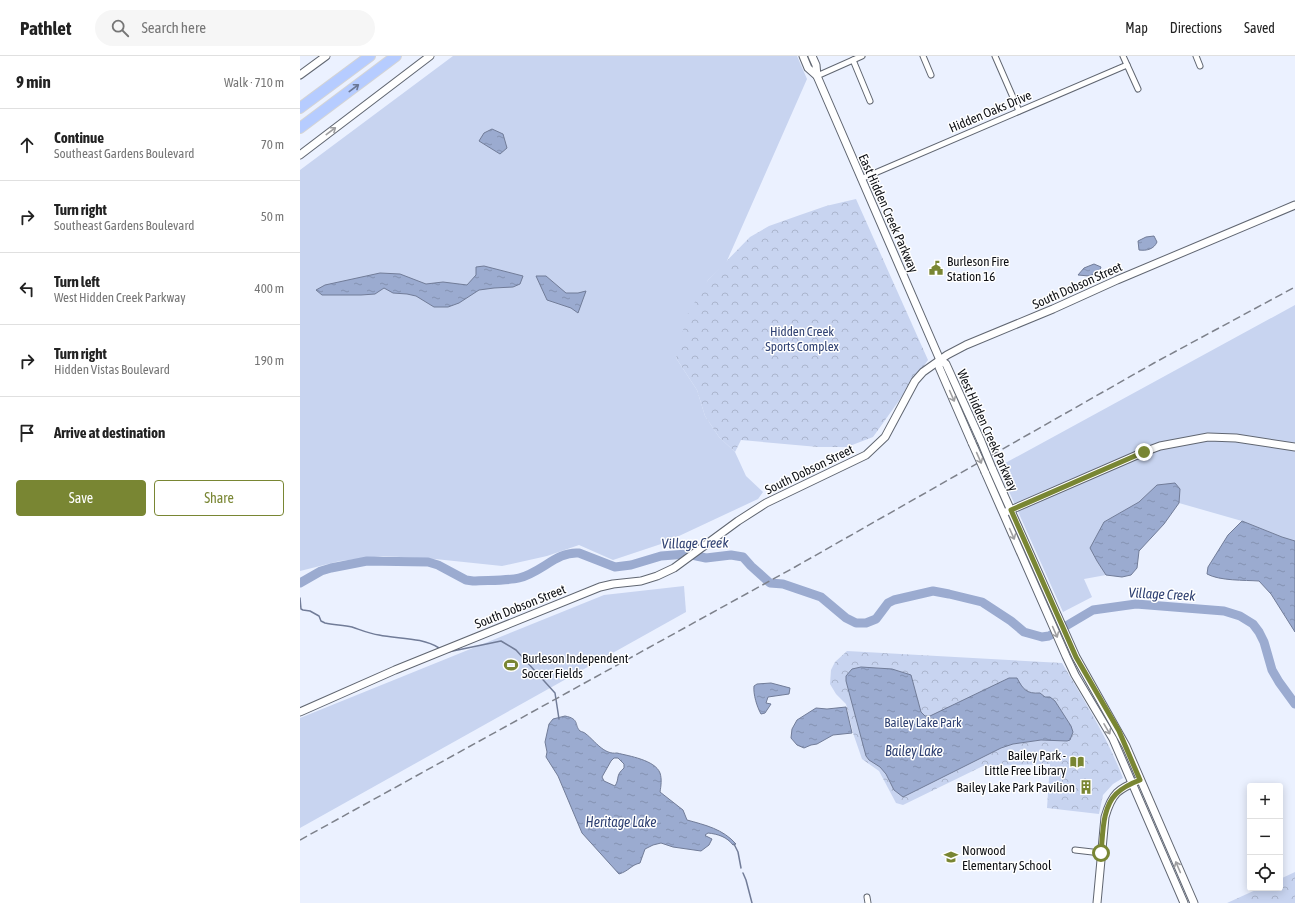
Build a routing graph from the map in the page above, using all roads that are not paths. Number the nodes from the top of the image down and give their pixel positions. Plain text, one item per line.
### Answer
1 (326, 56) edge
2 (370, 56) edge
3 (396, 56) edge
4 (430, 56) edge
5 (803, 56) edge
6 (812, 56) edge
7 (862, 56) edge
8 (923, 56) edge
9 (995, 56) edge
10 (1123, 56) edge
11 (1196, 56) edge
12 (853, 60) junction
13 (1127, 65) junction
14 (1200, 66) dead end
15 (300, 75) edge
16 (931, 75) dead end
17 (817, 76) junction
18 (1138, 89) dead end
19 (870, 101) dead end
20 (300, 108) edge
21 (1019, 111) junction
22 (300, 128) edge
23 (300, 155) edge
24 (861, 179) junction
25 (1295, 205) edge
26 (940, 360) junction
27 (1295, 447) edge
28 (1011, 510) junction
29 (1003, 513) junction
30 (300, 712) edge
31 (1140, 780) junction
32 (1132, 783) junction
33 (1075, 850) dead end
34 (1101, 853) junction
35 (1097, 903) edge
36 (1184, 903) edge
37 (1194, 903) edge

1 - 15 main road
2 - 20 highway
22 -> 3 highway
23 -> 4 main road
5 - 17 main road, East Hidden Creek Parkway
6 - 17 main road, East Hidden Creek Parkway
7 - 12 street
8 - 16 street
9 - 21 street
10 - 13 street
11 - 14 street
12 - 17 street
12 - 19 street
13 - 18 street
13 - 21 street, Hidden Oaks Drive
17 - 24 main road, East Hidden Creek Parkway
21 - 24 street, Hidden Oaks Drive
24 - 26 main road, East Hidden Creek Parkway
25 - 26 main road, South Dobson Street
26 - 28 main road, West Hidden Creek Parkway, bridge
26 -> 29 main road, West Hidden Creek Parkway, bridge
26 - 30 main road, South Dobson Street
27 - 28 main road
28 - 29 main road
28 - 31 main road, West Hidden Creek Parkway
29 -> 32 main road, West Hidden Creek Parkway
31 - 32 main road
37 -> 31 main road, West Hidden Creek Parkway
32 - 34 main road
32 - 36 main road, West Hidden Creek Parkway
33 - 34 street
34 - 35 main road

